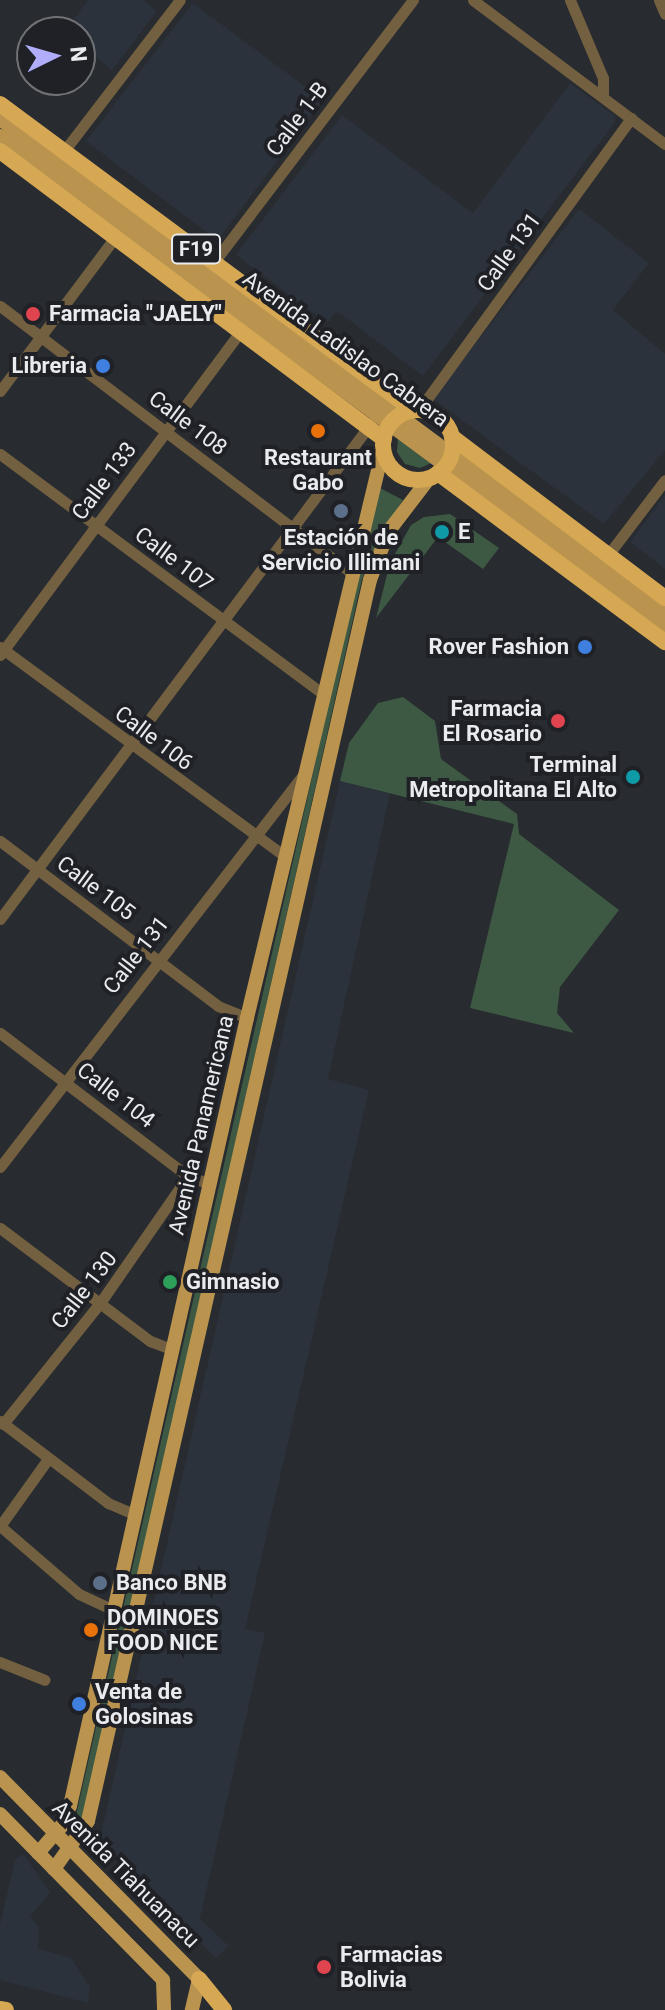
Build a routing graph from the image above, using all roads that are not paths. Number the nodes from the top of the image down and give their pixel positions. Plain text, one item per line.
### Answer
1 (180, 0) edge
2 (413, 0) edge
3 (473, 0) edge
4 (570, 0) edge
5 (659, 0) edge
6 (665, 14) edge
7 (603, 96) junction
8 (0, 104) edge
9 (631, 118) junction
10 (0, 119) edge
11 (0, 136) edge
12 (665, 144) edge
13 (0, 151) edge
14 (64, 151) junction
15 (115, 237) junction
16 (214, 262) junction
17 (0, 306) edge
18 (241, 331) junction
19 (41, 337) junction
20 (0, 391) edge
21 (391, 419) junction
22 (166, 432) junction
23 (0, 454) edge
24 (444, 462) junction
25 (665, 480) edge
26 (96, 526) junction
27 (293, 528) junction
28 (608, 555) junction
29 (351, 572) junction
30 (665, 598) edge
31 (665, 613) edge
32 (224, 621) junction
33 (665, 628) edge
34 (665, 642) edge
35 (1, 651) edge
36 (324, 695) junction
37 (317, 725) junction
38 (336, 729) junction
39 (130, 746) junction
40 (307, 769) junction
41 (254, 838) junction
42 (0, 841) edge
43 (286, 857) junction
44 (38, 869) junction
45 (0, 919) edge
46 (157, 960) junction
47 (247, 1018) junction
48 (0, 1033) edge
49 (65, 1081) junction
50 (0, 1167) edge
51 (188, 1176) junction
52 (210, 1184) junction
53 (0, 1228) edge
54 (100, 1303) junction
55 (173, 1350) junction
56 (2, 1423) edge
57 (48, 1459) junction
58 (136, 1515) junction
59 (0, 1526) edge
60 (113, 1610) junction
61 (0, 1662) edge
62 (45, 1680) dead end
63 (0, 1777) edge
64 (0, 1814) edge
65 (56, 1834) junction
66 (72, 1850) junction
67 (38, 1853) junction
68 (54, 1869) junction
69 (199, 1979) junction
70 (164, 2010) edge
71 (192, 2010) edge
72 (224, 2010) edge

1 - 14 street
2 - 16 street, Calle 1-B
3 - 7 street
4 - 7 street
5 - 6 street
7 - 9 street
8 - 14 highway, Avenida Ladislao Cabrera / F19
9 - 12 street
9 - 21 street, Calle 131
10 - 21 main road, Avenida Ladislao Cabrera / F19
11 - 21 main road, Avenida Ladislao Cabrera / F19
13 - 15 highway, Avenida Ladislao Cabrera / F19
14 - 16 highway, Avenida Ladislao Cabrera / F19
15 - 18 highway, Avenida Ladislao Cabrera / F19
15 - 19 street
16 - 21 highway, Avenida Ladislao Cabrera / F19
17 - 19 street, Calle 108
18 - 21 highway, Avenida Ladislao Cabrera / F19
18 - 22 street, Calle 133
19 - 20 street
19 - 22 street, Calle 108
21 - 24 main road, Avenida Ladislao Cabrera / F19
21 - 24 highway, F19
21 - 24 highway, F19
21 - 27 street, Calle 131
21 - 29 main road, Avenida Panamericana
22 - 26 street, Calle 133
22 - 27 street, Calle 108
23 - 26 street, Calle 107
24 - 28 highway, Avenida Ladislao Cabrera / F19
24 - 31 main road, Avenida Ladislao Cabrera / F19
24 - 33 main road, Avenida Ladislao Cabrera / F19
24 - 34 highway, Avenida Ladislao Cabrera / F19
24 - 38 main road, Avenida Panamericana
25 - 28 street
26 - 32 street, Calle 107
26 - 35 street, Calle 133
27 - 29 street, Calle 108
27 - 32 street, Calle 131
28 - 30 highway, Avenida Ladislao Cabrera / F19
29 - 36 main road, Avenida Panamericana
32 - 36 street, Calle 107
32 - 39 street, Calle 131
35 - 39 street, Calle 106
36 - 37 main road, Avenida Panamericana
37 - 38 main road
37 - 40 main road, Avenida Panamericana
38 - 66 main road, Avenida Panamericana
39 - 41 street, Calle 106
39 - 44 street, Calle 131
40 - 41 street, Calle 131
40 - 43 main road, Avenida Panamericana
41 - 43 street, Calle 106
41 - 46 street, Calle 131
42 - 44 street, Calle 105
43 - 47 main road, Avenida Panamericana
44 - 45 street, Calle 131
44 - 46 street, Calle 105
46 - 47 street, Calle 105
46 - 49 street, Calle 131
47 - 52 main road, Avenida Panamericana
48 - 49 street, Calle 104
49 - 50 street, Calle 131
49 - 51 street, Calle 104
51 - 52 street, Calle 104
51 - 54 street, Calle 130
52 - 55 main road, Avenida Panamericana
53 - 54 street
54 - 55 street
54 - 56 street, Calle 130
55 - 58 main road, Avenida Panamericana
56 - 57 street
57 - 58 street
57 - 59 street
58 - 60 main road, Avenida Panamericana
59 - 60 street
60 - 65 main road, Avenida Panamericana
61 - 62 street
63 - 65 main road, Avenida Tiahuanacu
64 - 67 main road
65 - 66 main road, Avenida Tiahuanacu
65 - 67 main road, Avenida Panamericana
66 - 68 main road, Avenida Panamericana
66 - 69 main road, Avenida Tiahuanacu
67 - 68 main road
68 - 70 main road
69 - 71 main road, Avenida Tiahuanacu
69 - 72 highway

